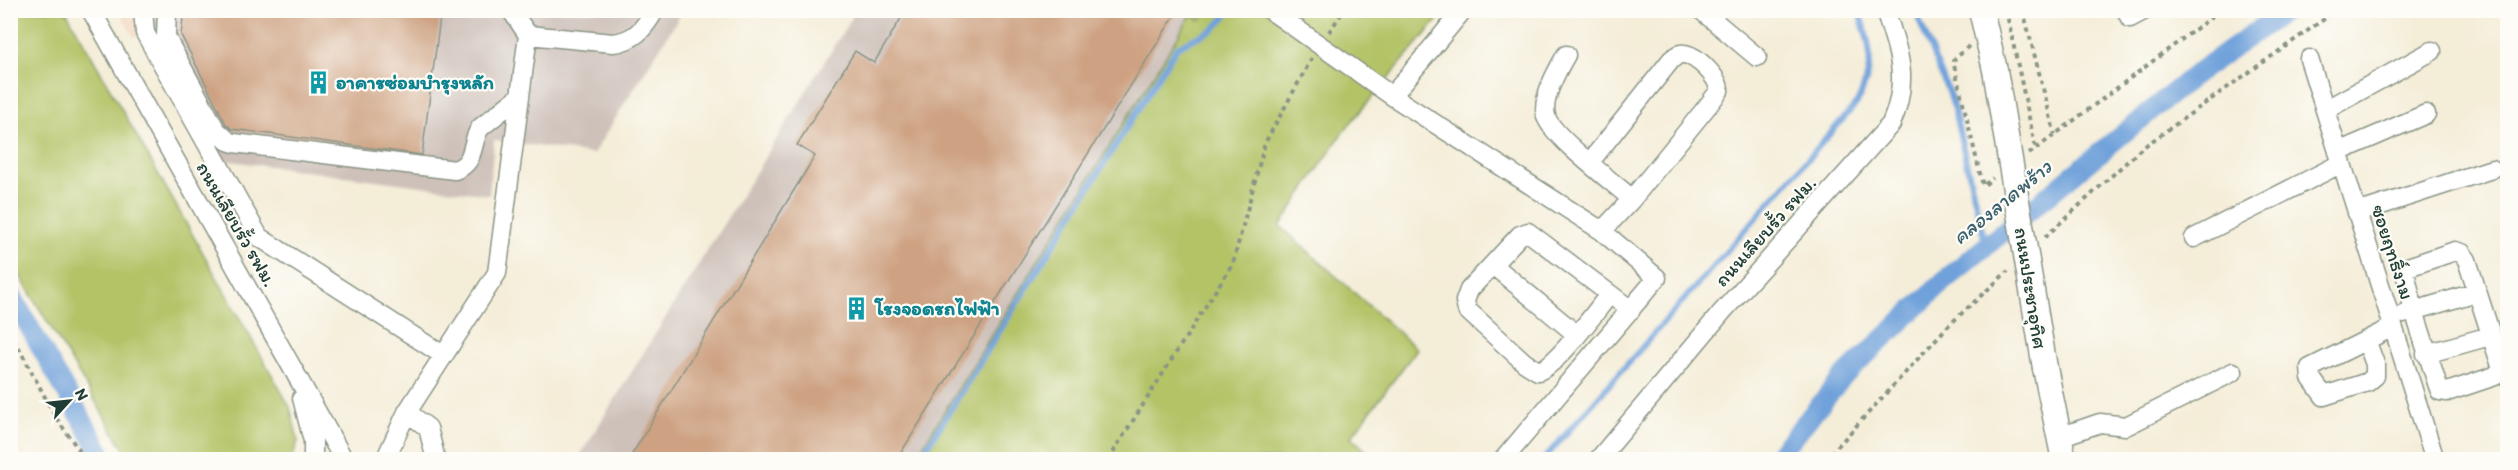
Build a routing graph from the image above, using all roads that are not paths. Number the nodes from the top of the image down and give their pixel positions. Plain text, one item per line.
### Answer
1 (92, 10) edge
2 (143, 10) edge
3 (167, 10) edge
4 (511, 10) edge
5 (655, 10) edge
6 (1270, 10) edge
7 (1463, 10) edge
8 (1701, 10) edge
9 (1885, 10) edge
10 (2126, 10) edge
11 (2145, 10) edge
12 (1983, 21) edge
13 (528, 35) junction
14 (2432, 51) dead end
15 (1566, 55) dead end
16 (1757, 57) dead end
17 (2309, 59) dead end
18 (520, 96) junction
19 (1392, 96) junction
20 (2325, 110) junction
21 (2426, 114) dead end
22 (2339, 158) junction
23 (1590, 162) junction
24 (2492, 169) dead end
25 (1632, 199) junction
26 (2357, 213) junction
27 (1602, 231) junction
28 (2194, 238) dead end
29 (1493, 265) junction
30 (2477, 292) junction
31 (1609, 295) junction
32 (1632, 310) junction
33 (2414, 311) junction
34 (2392, 322) junction
35 (1576, 334) junction
36 (2490, 336) junction
37 (2366, 340) dead end
38 (443, 354) junction
39 (2426, 354) junction
40 (2233, 372) dead end
41 (295, 373) junction
42 (407, 412) junction
43 (2061, 448) edge
44 (313, 459) edge
45 (344, 459) edge
46 (385, 459) edge
47 (436, 459) edge
48 (1503, 459) edge
49 (1598, 459) edge
50 (2435, 459) edge

1 - 41 street, ถนนเลียบรั้ว รฟม.
2 - 38 street
3 - 18 street
4 - 13 street
5 - 13 street
6 - 19 street
7 - 19 street
8 - 16 street
9 - 49 street, ถนนเลียบรั้ว รฟม.
10 - 11 street
12 - 43 main road, ถนนประชาอุทิศ, bridge
13 - 18 street
14 - 20 street
15 - 23 street
17 - 20 street, ซอยฤทธิ์งาม
18 - 38 street
19 - 27 street
20 - 22 street, ซอยฤทธิ์งาม
21 - 22 street
22 - 26 street, ซอยฤทธิ์งาม
22 - 28 street
23 - 25 street
23 - 25 street
24 - 26 street
25 - 27 street
26 - 34 street, ซอยฤทธิ์งาม
27 - 32 street
29 - 31 street
29 - 35 street
29 - 35 street
30 - 33 street
30 - 33 street
30 - 36 street
31 - 32 street
31 - 35 street
32 - 48 street
33 - 34 street
33 - 39 street
34 - 37 street
34 - 50 street, ซอยฤทธิ์งาม
36 - 39 street
36 - 39 street
38 - 42 street
40 - 43 street
41 - 44 street
41 - 45 street, ถนนเลียบรั้ว รฟม.
42 - 46 street
42 - 47 street

